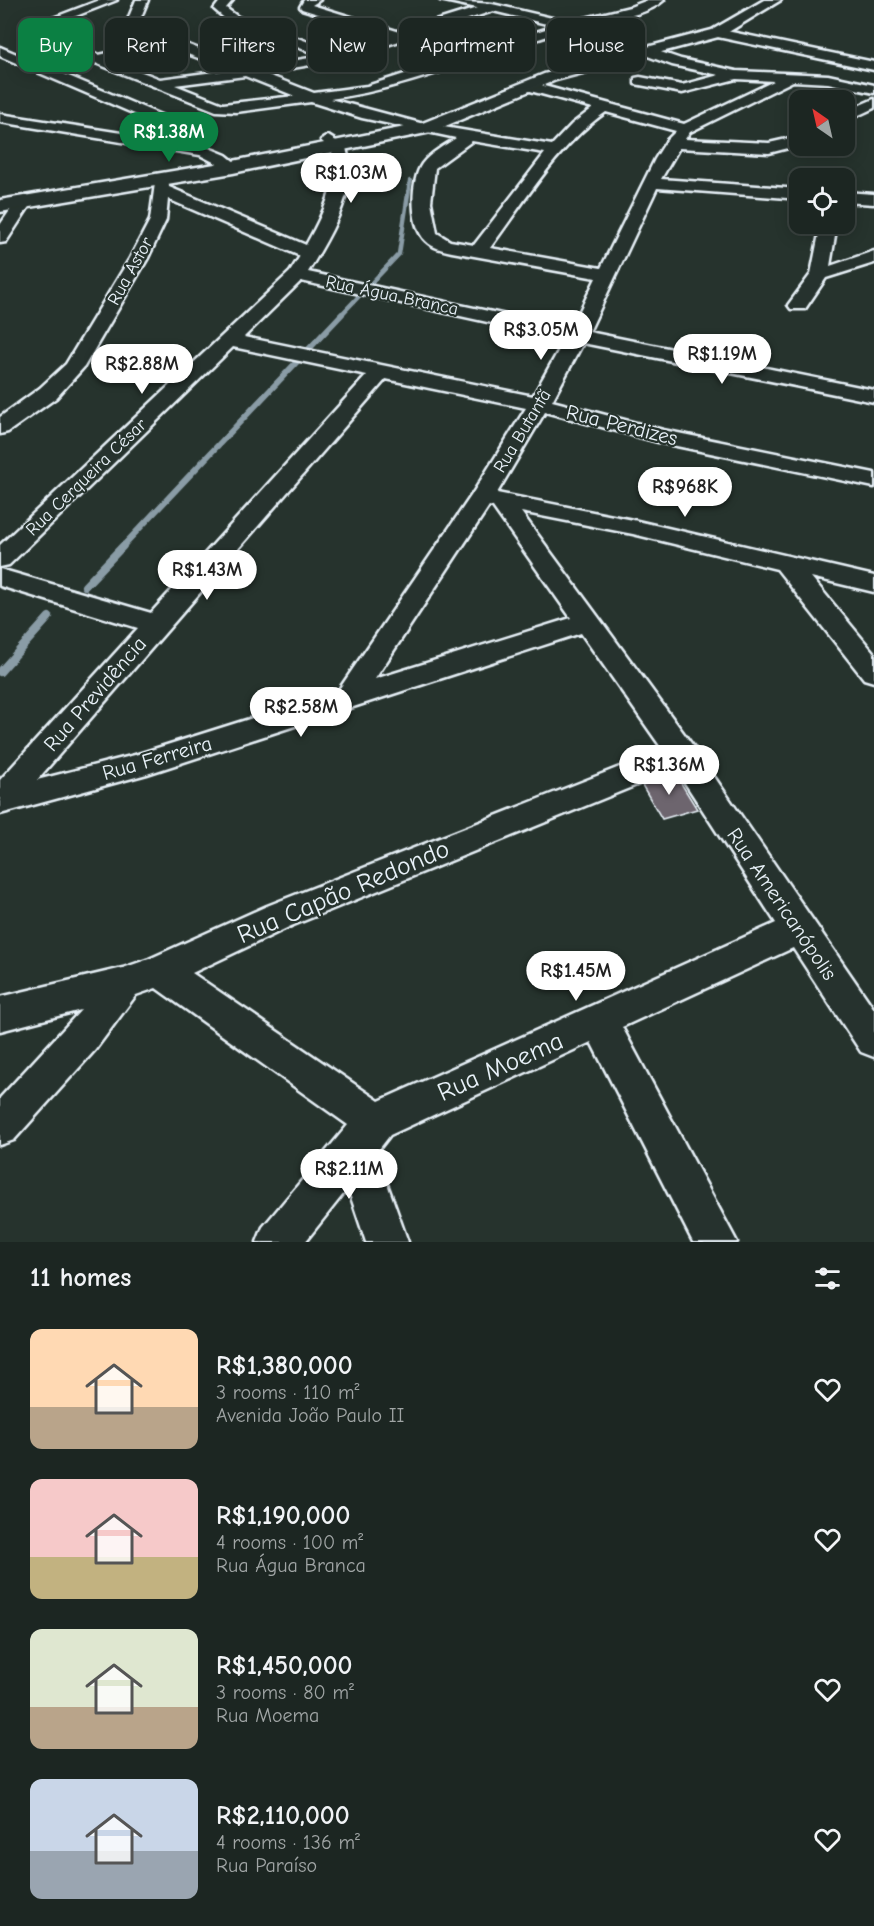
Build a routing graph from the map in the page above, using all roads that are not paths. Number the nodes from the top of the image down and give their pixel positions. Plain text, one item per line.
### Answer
1 (142, 0) edge
2 (227, 0) edge
3 (314, 0) edge
4 (446, 0) edge
5 (774, 0) edge
6 (653, 2) edge
7 (484, 4) edge
8 (121, 10) edge
9 (57, 18) edge
10 (447, 18) edge
11 (599, 18) edge
12 (547, 20) edge
13 (547, 32) edge
14 (717, 33) junction
15 (399, 36) edge
16 (18, 46) edge
17 (308, 47) edge
18 (0, 51) edge
19 (646, 51) junction
20 (93, 57) edge
21 (105, 58) edge
22 (99, 59) junction
23 (874, 66) edge
24 (249, 72) joint
25 (736, 75) junction
26 (792, 77) junction
27 (640, 81) dead end
28 (158, 84) junction
29 (528, 86) junction
30 (874, 89) edge
31 (316, 99) junction
32 (874, 103) edge
33 (604, 107) junction
34 (221, 108) junction
35 (344, 109) junction
36 (855, 112) edge
37 (201, 115) dead end
38 (0, 118) edge
39 (21, 123) junction
40 (425, 124) junction
41 (685, 129) junction
42 (0, 132) edge
43 (387, 132) junction
44 (470, 136) junction
45 (122, 139) junction
46 (333, 143) junction
47 (672, 143) junction
48 (789, 143) edge
49 (553, 150) junction
50 (230, 165) junction
51 (652, 183) junction
52 (162, 185) junction
53 (789, 193) edge
54 (855, 198) edge
55 (874, 199) edge
56 (24, 202) junction
57 (0, 206) edge
58 (827, 234) edge
59 (0, 238) edge
60 (478, 252) junction
61 (310, 254) junction
62 (874, 256) edge
63 (297, 274) junction
64 (606, 274) junction
65 (820, 274) junction
66 (798, 305) dead end
67 (578, 336) junction
68 (229, 340) junction
69 (382, 371) junction
70 (874, 396) edge
71 (539, 404) junction
72 (0, 427) edge
73 (874, 480) edge
74 (493, 500) junction
75 (0, 559) edge
76 (787, 565) junction
77 (0, 577) edge
78 (874, 584) edge
79 (587, 622) junction
80 (157, 624) junction
81 (874, 672) edge
82 (349, 697) junction
83 (682, 754) junction
84 (0, 802) edge
85 (798, 930) junction
86 (160, 971) junction
87 (123, 984) junction
88 (0, 1014) edge
89 (600, 1022) junction
90 (874, 1040) edge
91 (0, 1126) edge
92 (365, 1134) junction
93 (278, 1242) edge
94 (387, 1242) edge
95 (716, 1242) edge

1 - 8 street
2 - 17 street
3 - 15 street
4 - 7 street
5 - 14 main road
6 - 11 street
7 - 10 street
7 - 12 street
8 - 9 street
13 - 31 street
14 - 19 main road
14 - 23 street
16 - 18 street
18 - 45 street
19 - 25 street
19 - 29 main road
20 - 22 street
21 - 22 street
22 - 28 street
24 - 28 street
24 - 31 street
25 - 26 street
25 - 27 street
26 - 30 street
26 - 41 street, Rua Butantã
28 - 34 street
29 - 33 street
29 - 40 main road
31 - 34 street
31 - 35 street
32 - 36 street
33 - 41 street
33 - 49 street
34 - 37 street
35 - 40 street
35 - 43 street
38 - 39 street
39 - 42 street
39 - 45 street
40 - 43 main road
40 - 44 street
41 - 47 street, Rua Butantã
43 - 46 main road
44 - 49 street
44 - 60 street
45 - 50 street
46 - 50 main road
46 - 61 street, Rua Cerqueira César
47 - 48 street
47 - 51 street, Rua Butantã
49 - 60 street
50 - 52 main road
51 - 53 street
51 - 64 street, Rua Butantã
52 - 56 main road
52 - 61 street
52 - 72 street, Rua Astor
54 - 55 street
56 - 57 main road
56 - 59 street
58 - 65 street
60 - 64 street
61 - 63 street, Rua Cerqueira César
62 - 65 street
63 - 67 street, Rua Água Branca
63 - 68 street, Rua Cerqueira César
64 - 67 street, Rua Butantã
65 - 66 street
67 - 70 street, Rua Água Branca
67 - 71 street, Rua Butantã
68 - 69 street, Rua Perdizes
68 - 75 street, Rua Cerqueira César
69 - 71 street, Rua Perdizes
69 - 80 street, Rua Previdência
71 - 73 street, Rua Perdizes
71 - 74 street, Rua Butantã
74 - 76 street
74 - 79 street, Rua Americanópolis
74 - 82 street, Rua Butantã
76 - 78 street
76 - 81 street
77 - 80 street
79 - 82 street, Rua Ferreira
79 - 83 street, Rua Americanópolis
80 - 84 street, Rua Previdência
82 - 84 street, Rua Ferreira
83 - 85 street, Rua Americanópolis
83 - 86 street, Rua Capão Redondo
85 - 89 street, Rua Moema
85 - 90 street, Rua Americanópolis
86 - 87 street, Rua Capão Redondo
86 - 92 street
87 - 88 street, Rua Capão Redondo
87 - 91 street
89 - 92 street, Rua Moema
89 - 95 street
92 - 93 street, Rua Moema
92 - 94 street

